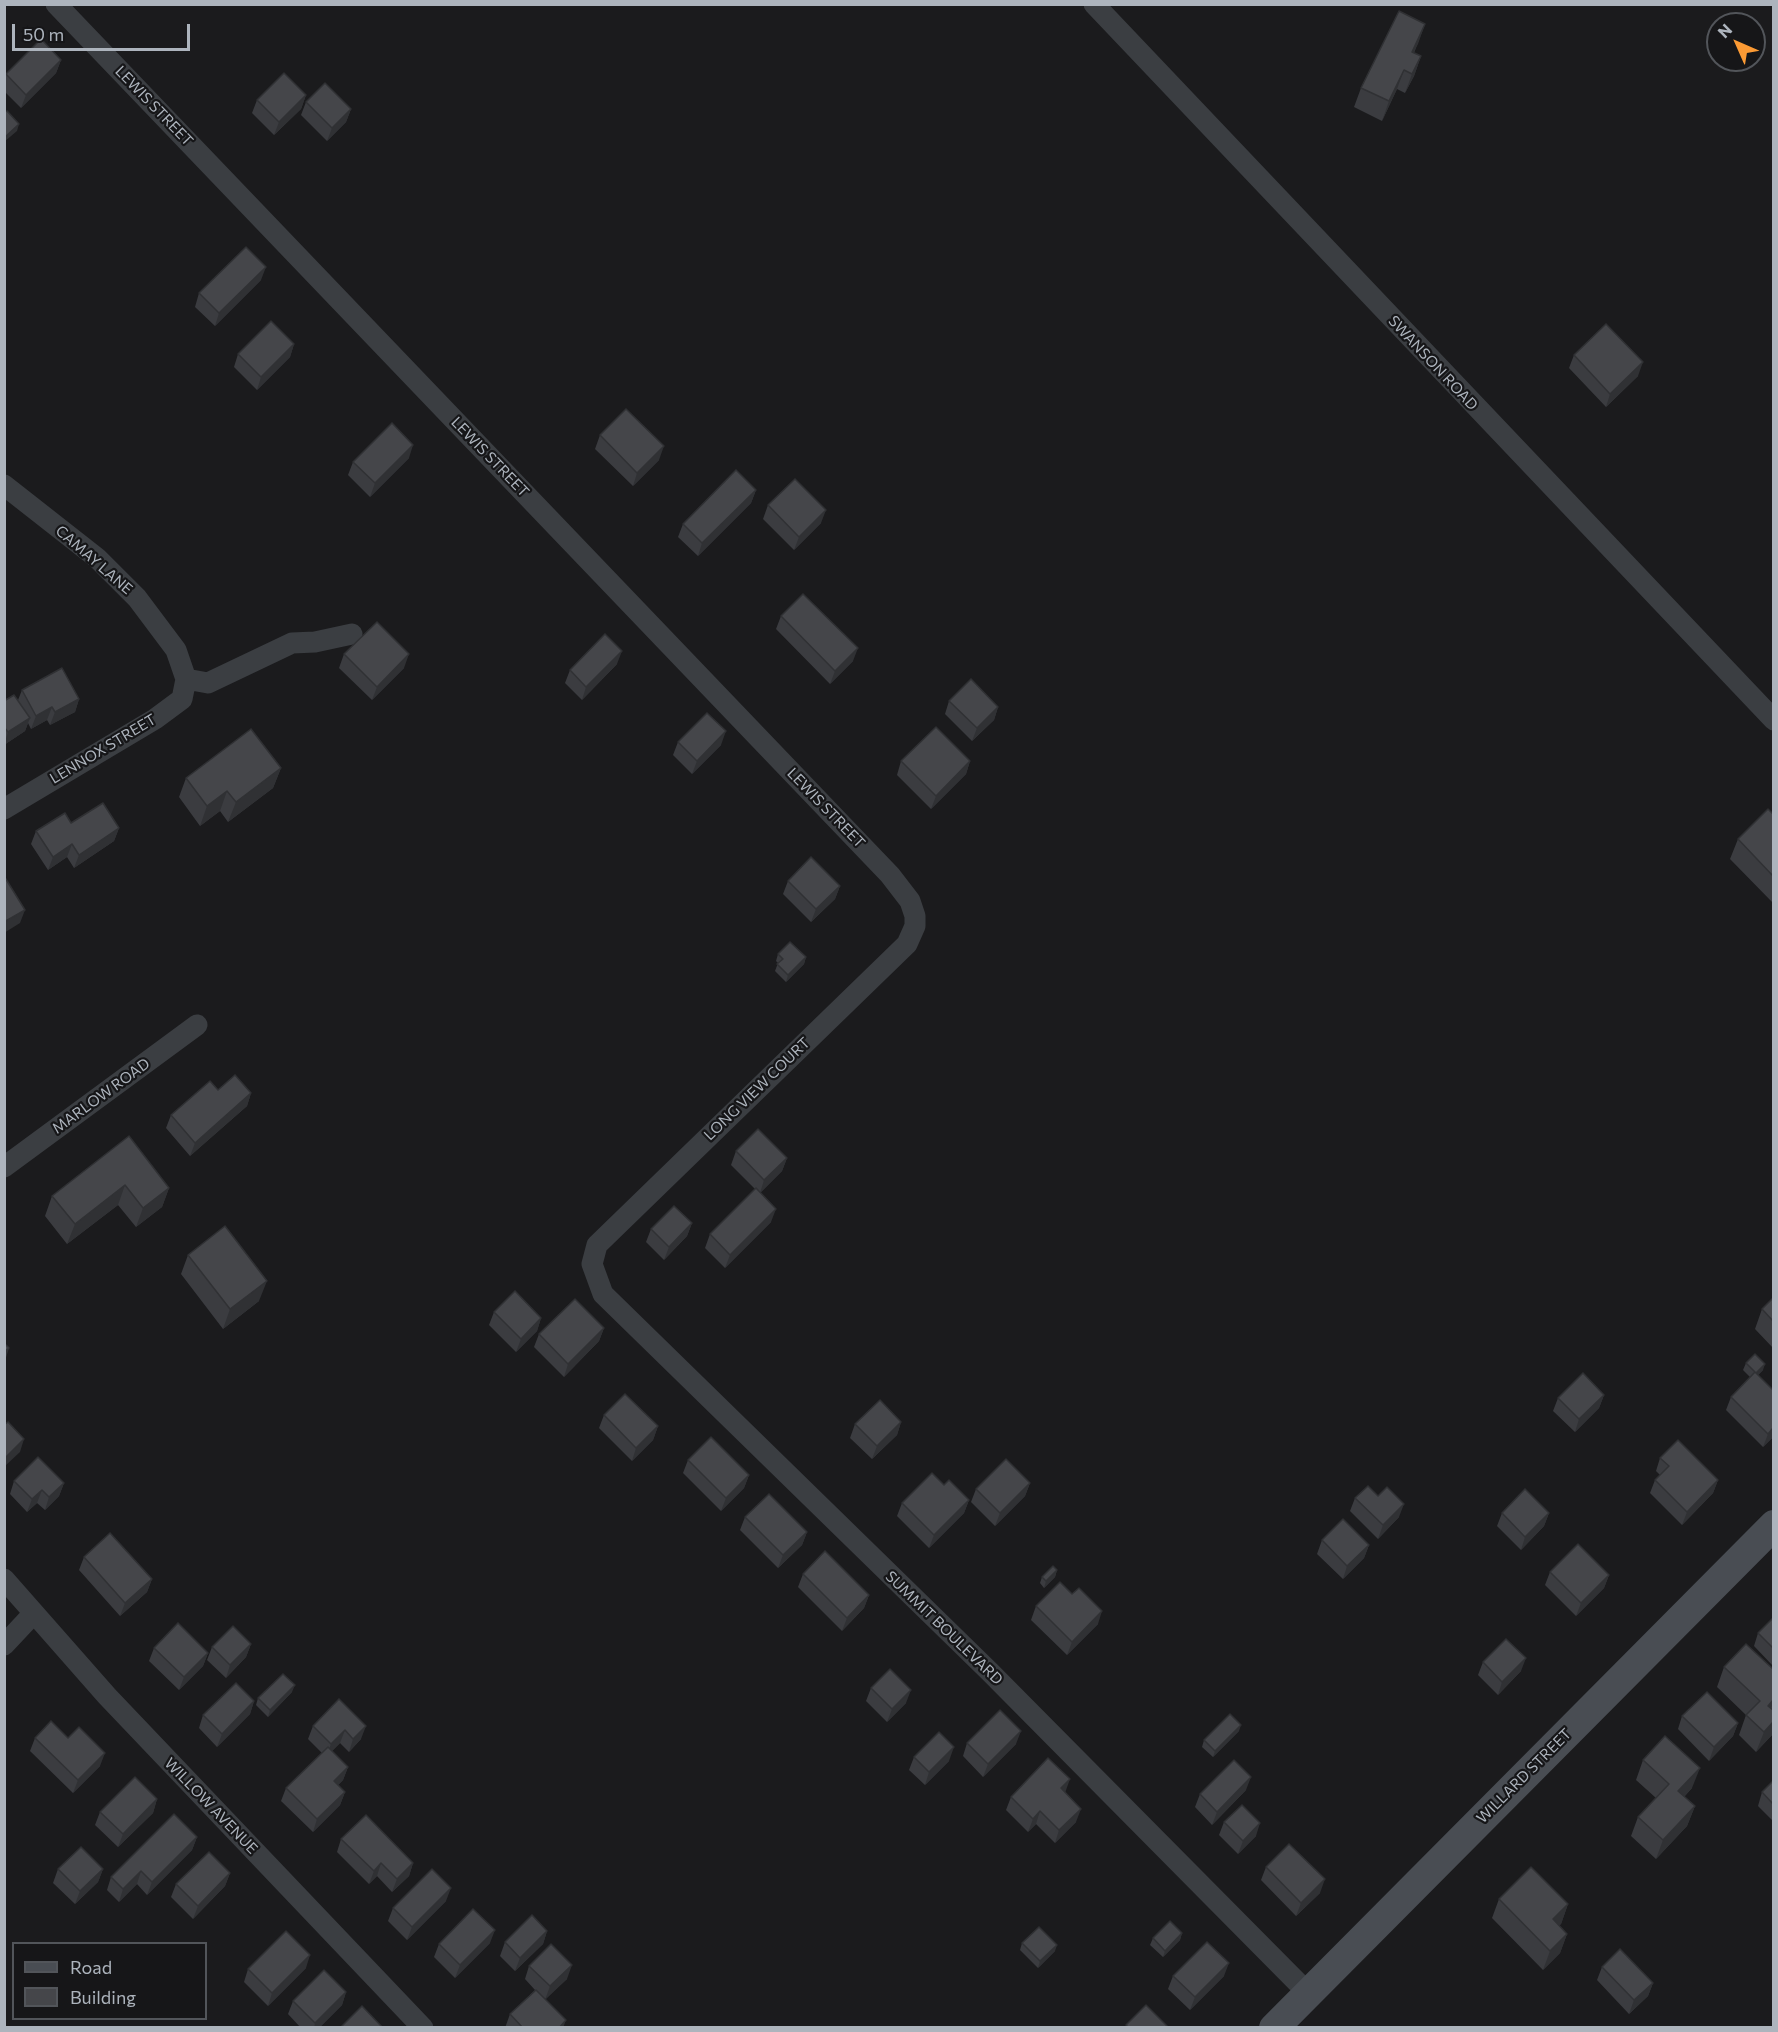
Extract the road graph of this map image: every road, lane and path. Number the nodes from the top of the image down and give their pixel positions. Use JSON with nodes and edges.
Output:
{"nodes":[{"id":1,"x":56,"y":4,"type":"edge"},
{"id":2,"x":1094,"y":4,"type":"edge"},
{"id":3,"x":4,"y":485,"type":"edge"},
{"id":4,"x":352,"y":634,"type":"dead end"},
{"id":5,"x":186,"y":679,"type":"junction"},
{"id":6,"x":1773,"y":720,"type":"edge"},
{"id":7,"x":4,"y":809,"type":"edge"},
{"id":8,"x":915,"y":916,"type":"joint"},
{"id":9,"x":197,"y":1025,"type":"dead end"},
{"id":10,"x":4,"y":1167,"type":"edge"},
{"id":11,"x":592,"y":1258,"type":"joint"},
{"id":12,"x":1773,"y":1525,"type":"edge"},
{"id":13,"x":4,"y":1579,"type":"edge"},
{"id":14,"x":34,"y":1613,"type":"junction"},
{"id":15,"x":4,"y":1645,"type":"edge"},
{"id":16,"x":1308,"y":1993,"type":"junction"},
{"id":17,"x":423,"y":2028,"type":"edge"},
{"id":18,"x":1274,"y":2028,"type":"edge"}],
"edges":[{"from":1,"to":8,"type":"street","name":"LEWIS STREET"},
{"from":2,"to":6,"type":"street","name":"SWANSON ROAD"},
{"from":3,"to":5,"type":"street","name":"CAMAY LANE"},
{"from":4,"to":5,"type":"street"},
{"from":5,"to":7,"type":"street","name":"LENNOX STREET"},
{"from":8,"to":11,"type":"street","name":"LONG VIEW COURT"},
{"from":9,"to":10,"type":"street","name":"MARLOW ROAD"},
{"from":11,"to":16,"type":"street","name":"SUMMIT BOULEVARD"},
{"from":12,"to":16,"type":"street","name":"WILLARD STREET"},
{"from":13,"to":14,"type":"street","name":"WILLOW AVENUE"},
{"from":14,"to":15,"type":"street"},
{"from":14,"to":17,"type":"street","name":"WILLOW AVENUE"},
{"from":16,"to":18,"type":"street","name":"WILLARD STREET"}]}
